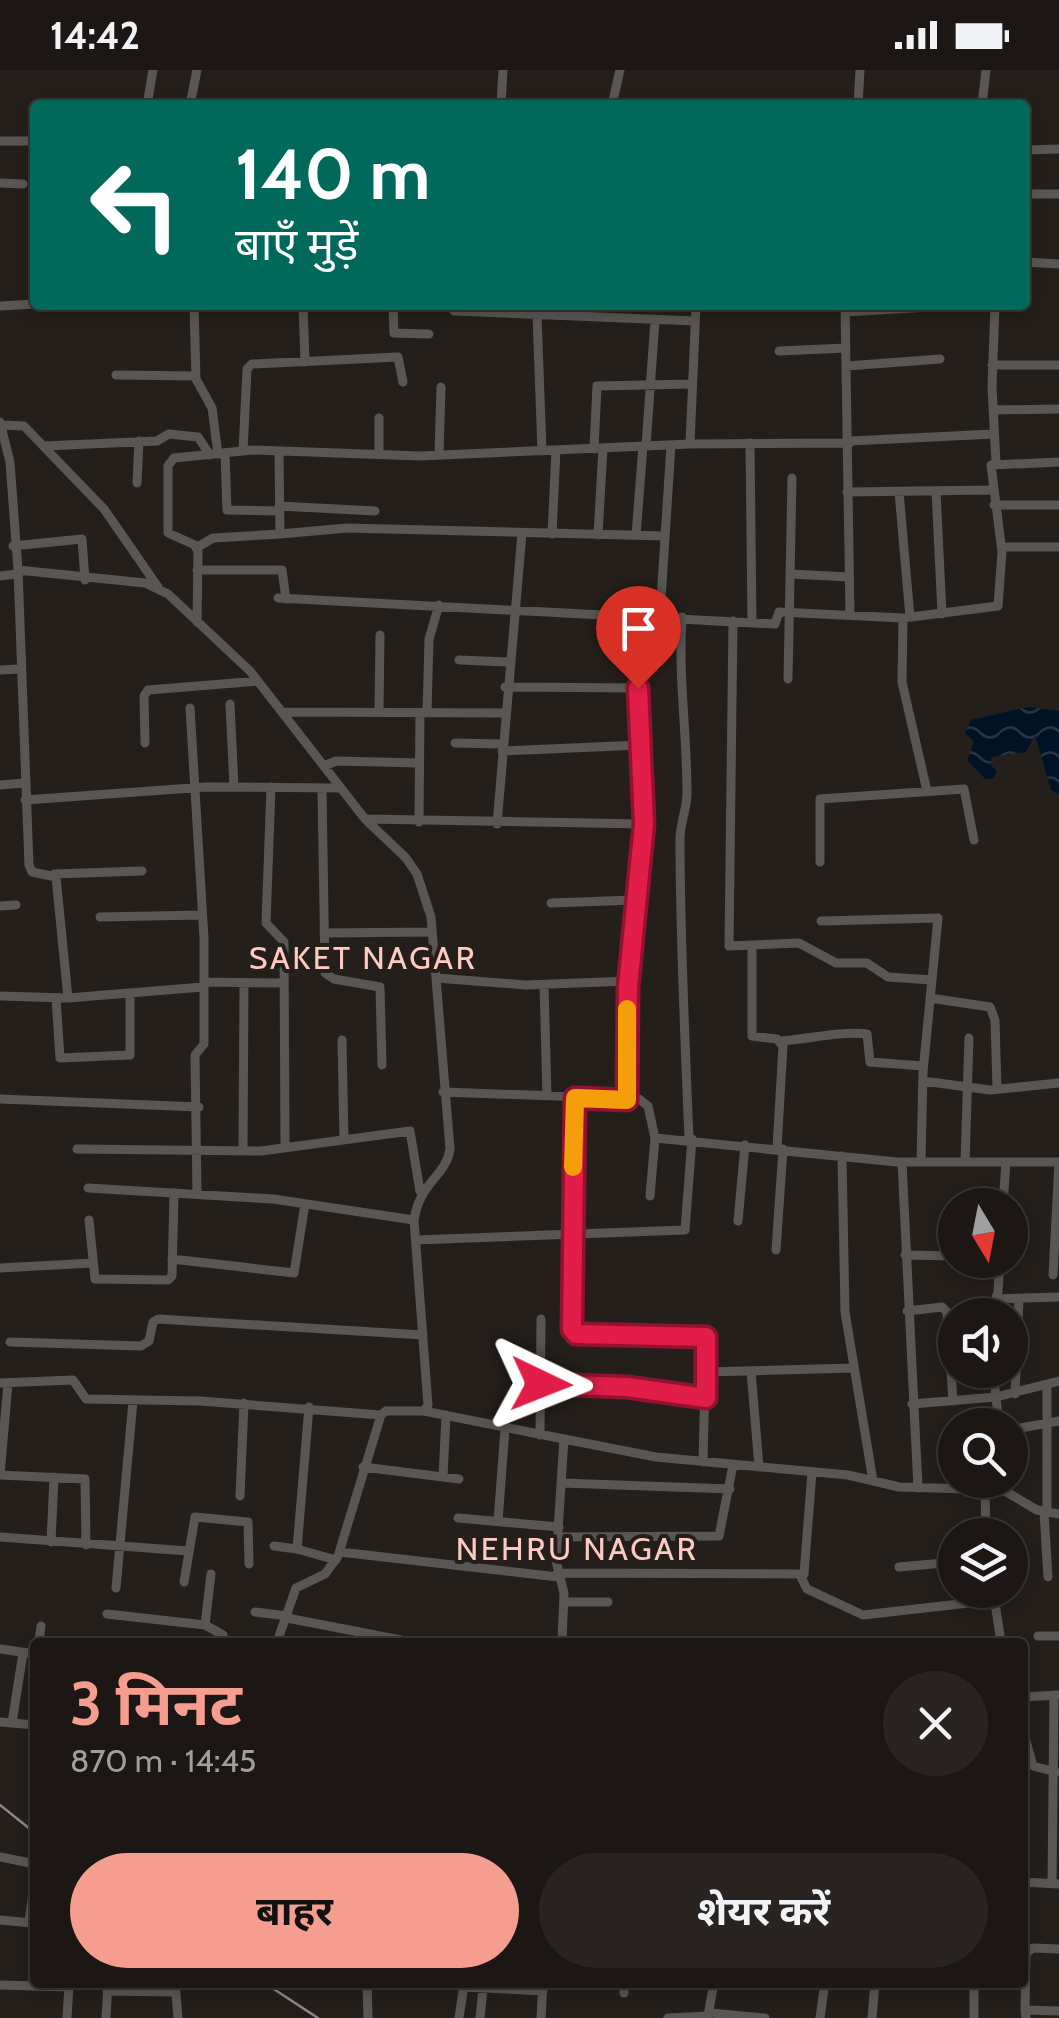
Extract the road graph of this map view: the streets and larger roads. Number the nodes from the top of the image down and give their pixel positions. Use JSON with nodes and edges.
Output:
{"nodes":[{"id":1,"x":153,"y":70,"type":"edge"},
{"id":2,"x":197,"y":70,"type":"edge"},
{"id":3,"x":503,"y":70,"type":"edge"},
{"id":4,"x":620,"y":70,"type":"edge"},
{"id":5,"x":860,"y":70,"type":"edge"},
{"id":6,"x":986,"y":70,"type":"edge"},
{"id":7,"x":148,"y":100,"type":"edge"},
{"id":8,"x":191,"y":100,"type":"edge"},
{"id":9,"x":501,"y":100,"type":"edge"},
{"id":10,"x":616,"y":100,"type":"edge"},
{"id":11,"x":858,"y":100,"type":"edge"},
{"id":12,"x":983,"y":100,"type":"edge"},
{"id":13,"x":0,"y":141,"type":"edge"},
{"id":14,"x":30,"y":141,"type":"edge"},
{"id":15,"x":1059,"y":148,"type":"edge"},
{"id":16,"x":1030,"y":150,"type":"edge"},
{"id":17,"x":0,"y":183,"type":"edge"},
{"id":18,"x":22,"y":184,"type":"dead end"},
{"id":19,"x":1030,"y":194,"type":"edge"},
{"id":20,"x":1059,"y":194,"type":"edge"},
{"id":21,"x":1030,"y":262,"type":"edge"},
{"id":22,"x":1059,"y":264,"type":"edge"},
{"id":23,"x":30,"y":304,"type":"edge"},
{"id":24,"x":0,"y":306,"type":"edge"},
{"id":25,"x":194,"y":310,"type":"edge"},
{"id":26,"x":304,"y":310,"type":"edge"},
{"id":27,"x":392,"y":310,"type":"edge"},
{"id":28,"x":475,"y":310,"type":"edge"},
{"id":29,"x":502,"y":310,"type":"edge"},
{"id":30,"x":696,"y":310,"type":"edge"},
{"id":31,"x":845,"y":310,"type":"edge"},
{"id":32,"x":995,"y":310,"type":"edge"},
{"id":33,"x":454,"y":311,"type":"dead end"},
{"id":34,"x":537,"y":316,"type":"junction"},
{"id":35,"x":655,"y":320,"type":"junction"},
{"id":36,"x":695,"y":321,"type":"junction"},
{"id":37,"x":429,"y":334,"type":"dead end"},
{"id":38,"x":846,"y":348,"type":"junction"},
{"id":39,"x":779,"y":351,"type":"dead end"},
{"id":40,"x":940,"y":360,"type":"dead end"},
{"id":41,"x":304,"y":362,"type":"junction"},
{"id":42,"x":992,"y":365,"type":"junction"},
{"id":43,"x":1059,"y":365,"type":"edge"},
{"id":44,"x":847,"y":366,"type":"junction"},
{"id":45,"x":116,"y":374,"type":"dead end"},
{"id":46,"x":196,"y":376,"type":"junction"},
{"id":47,"x":403,"y":382,"type":"dead end"},
{"id":48,"x":650,"y":384,"type":"junction"},
{"id":49,"x":691,"y":384,"type":"junction"},
{"id":50,"x":441,"y":387,"type":"dead end"},
{"id":51,"x":993,"y":410,"type":"junction"},
{"id":52,"x":1059,"y":410,"type":"edge"},
{"id":53,"x":379,"y":418,"type":"dead end"},
{"id":54,"x":1,"y":423,"type":"edge"},
{"id":55,"x":994,"y":434,"type":"junction"},
{"id":56,"x":139,"y":441,"type":"junction"},
{"id":57,"x":850,"y":442,"type":"junction"},
{"id":58,"x":690,"y":444,"type":"junction"},
{"id":59,"x":750,"y":444,"type":"junction"},
{"id":60,"x":671,"y":445,"type":"junction"},
{"id":61,"x":44,"y":446,"type":"junction"},
{"id":62,"x":644,"y":446,"type":"junction"},
{"id":63,"x":599,"y":448,"type":"junction"},
{"id":64,"x":279,"y":450,"type":"junction"},
{"id":65,"x":556,"y":450,"type":"junction"},
{"id":66,"x":243,"y":451,"type":"junction"},
{"id":67,"x":542,"y":451,"type":"junction"},
{"id":68,"x":217,"y":454,"type":"junction"},
{"id":69,"x":379,"y":454,"type":"junction"},
{"id":70,"x":438,"y":455,"type":"junction"},
{"id":71,"x":5,"y":462,"type":"edge"},
{"id":72,"x":1059,"y":462,"type":"edge"},
{"id":73,"x":996,"y":463,"type":"junction"},
{"id":74,"x":792,"y":478,"type":"dead end"},
{"id":75,"x":138,"y":483,"type":"dead end"},
{"id":76,"x":992,"y":490,"type":"junction"},
{"id":77,"x":936,"y":491,"type":"junction"},
{"id":78,"x":847,"y":492,"type":"junction"},
{"id":79,"x":899,"y":492,"type":"junction"},
{"id":80,"x":994,"y":505,"type":"junction"},
{"id":81,"x":1059,"y":505,"type":"edge"},
{"id":82,"x":279,"y":508,"type":"junction"},
{"id":83,"x":375,"y":511,"type":"dead end"},
{"id":84,"x":522,"y":533,"type":"junction"},
{"id":85,"x":280,"y":534,"type":"junction"},
{"id":86,"x":552,"y":534,"type":"junction"},
{"id":87,"x":598,"y":534,"type":"junction"},
{"id":88,"x":636,"y":535,"type":"junction"},
{"id":89,"x":665,"y":536,"type":"junction"},
{"id":90,"x":13,"y":546,"type":"junction"},
{"id":91,"x":1001,"y":547,"type":"junction"},
{"id":92,"x":1059,"y":547,"type":"edge"},
{"id":93,"x":196,"y":548,"type":"junction"},
{"id":94,"x":197,"y":570,"type":"junction"},
{"id":95,"x":17,"y":572,"type":"junction"},
{"id":96,"x":790,"y":574,"type":"junction"},
{"id":97,"x":0,"y":576,"type":"edge"},
{"id":98,"x":849,"y":576,"type":"junction"},
{"id":99,"x":85,"y":580,"type":"junction"},
{"id":100,"x":158,"y":587,"type":"junction"},
{"id":101,"x":439,"y":606,"type":"junction"},
{"id":102,"x":514,"y":609,"type":"junction"},
{"id":103,"x":789,"y":612,"type":"junction"},
{"id":104,"x":850,"y":614,"type":"junction"},
{"id":105,"x":942,"y":614,"type":"junction"},
{"id":106,"x":660,"y":615,"type":"junction"},
{"id":107,"x":682,"y":617,"type":"junction"},
{"id":108,"x":907,"y":618,"type":"junction"},
{"id":109,"x":732,"y":621,"type":"junction"},
{"id":110,"x":752,"y":622,"type":"junction"},
{"id":111,"x":197,"y":623,"type":"junction"},
{"id":112,"x":380,"y":635,"type":"dead end"},
{"id":113,"x":458,"y":660,"type":"dead end"},
{"id":114,"x":508,"y":662,"type":"junction"},
{"id":115,"x":19,"y":668,"type":"junction"},
{"id":116,"x":0,"y":670,"type":"edge"},
{"id":117,"x":788,"y":679,"type":"dead end"},
{"id":118,"x":258,"y":681,"type":"junction"},
{"id":119,"x":506,"y":687,"type":"junction"},
{"id":120,"x":230,"y":704,"type":"dead end"},
{"id":121,"x":190,"y":708,"type":"dead end"},
{"id":122,"x":282,"y":712,"type":"junction"},
{"id":123,"x":380,"y":712,"type":"junction"},
{"id":124,"x":424,"y":713,"type":"junction"},
{"id":125,"x":504,"y":713,"type":"junction"},
{"id":126,"x":145,"y":743,"type":"dead end"},
{"id":127,"x":455,"y":744,"type":"dead end"},
{"id":128,"x":640,"y":745,"type":"junction"},
{"id":129,"x":502,"y":748,"type":"junction"},
{"id":130,"x":419,"y":763,"type":"junction"},
{"id":131,"x":324,"y":766,"type":"junction"},
{"id":132,"x":24,"y":783,"type":"junction"},
{"id":133,"x":0,"y":784,"type":"edge"},
{"id":134,"x":234,"y":787,"type":"junction"},
{"id":135,"x":271,"y":787,"type":"junction"},
{"id":136,"x":192,"y":788,"type":"junction"},
{"id":137,"x":322,"y":788,"type":"junction"},
{"id":138,"x":340,"y":788,"type":"junction"},
{"id":139,"x":927,"y":792,"type":"junction"},
{"id":140,"x":26,"y":800,"type":"junction"},
{"id":141,"x":365,"y":820,"type":"junction"},
{"id":142,"x":419,"y":822,"type":"junction"},
{"id":143,"x":497,"y":824,"type":"junction"},
{"id":144,"x":644,"y":824,"type":"junction"},
{"id":145,"x":974,"y":840,"type":"dead end"},
{"id":146,"x":820,"y":862,"type":"dead end"},
{"id":147,"x":142,"y":871,"type":"dead end"},
{"id":148,"x":54,"y":874,"type":"junction"},
{"id":149,"x":634,"y":900,"type":"junction"},
{"id":150,"x":551,"y":903,"type":"dead end"},
{"id":151,"x":16,"y":905,"type":"dead end"},
{"id":152,"x":0,"y":906,"type":"edge"},
{"id":153,"x":201,"y":916,"type":"junction"},
{"id":154,"x":100,"y":917,"type":"dead end"},
{"id":155,"x":822,"y":922,"type":"dead end"},
{"id":156,"x":324,"y":932,"type":"junction"},
{"id":157,"x":432,"y":932,"type":"junction"},
{"id":158,"x":752,"y":947,"type":"junction"},
{"id":159,"x":436,"y":978,"type":"junction"},
{"id":160,"x":932,"y":980,"type":"junction"},
{"id":161,"x":629,"y":981,"type":"junction"},
{"id":162,"x":244,"y":982,"type":"junction"},
{"id":163,"x":283,"y":983,"type":"junction"},
{"id":164,"x":204,"y":984,"type":"junction"},
{"id":165,"x":544,"y":985,"type":"junction"},
{"id":166,"x":130,"y":993,"type":"junction"},
{"id":167,"x":0,"y":996,"type":"edge"},
{"id":168,"x":56,"y":998,"type":"junction"},
{"id":169,"x":68,"y":998,"type":"junction"},
{"id":170,"x":930,"y":998,"type":"junction"},
{"id":171,"x":970,"y":1038,"type":"dead end"},
{"id":172,"x":342,"y":1040,"type":"dead end"},
{"id":173,"x":780,"y":1041,"type":"junction"},
{"id":174,"x":382,"y":1065,"type":"dead end"},
{"id":175,"x":924,"y":1066,"type":"junction"},
{"id":176,"x":922,"y":1081,"type":"junction"},
{"id":177,"x":1059,"y":1083,"type":"edge"},
{"id":178,"x":968,"y":1088,"type":"junction"},
{"id":179,"x":997,"y":1089,"type":"junction"},
{"id":180,"x":443,"y":1092,"type":"junction"},
{"id":181,"x":547,"y":1096,"type":"junction"},
{"id":182,"x":575,"y":1098,"type":"junction"},
{"id":183,"x":0,"y":1100,"type":"edge"},
{"id":184,"x":627,"y":1100,"type":"junction"},
{"id":185,"x":199,"y":1107,"type":"junction"},
{"id":186,"x":655,"y":1138,"type":"junction"},
{"id":187,"x":344,"y":1140,"type":"junction"},
{"id":188,"x":691,"y":1140,"type":"junction"},
{"id":189,"x":745,"y":1144,"type":"junction"},
{"id":190,"x":285,"y":1148,"type":"junction"},
{"id":191,"x":77,"y":1149,"type":"dead end"},
{"id":192,"x":780,"y":1149,"type":"junction"},
{"id":193,"x":198,"y":1151,"type":"junction"},
{"id":194,"x":243,"y":1151,"type":"junction"},
{"id":195,"x":842,"y":1156,"type":"junction"},
{"id":196,"x":902,"y":1162,"type":"junction"},
{"id":197,"x":920,"y":1162,"type":"junction"},
{"id":198,"x":965,"y":1162,"type":"junction"},
{"id":199,"x":1006,"y":1162,"type":"junction"},
{"id":200,"x":1059,"y":1162,"type":"edge"},
{"id":201,"x":88,"y":1188,"type":"dead end"},
{"id":202,"x":1005,"y":1188,"type":"edge"},
{"id":203,"x":420,"y":1191,"type":"junction"},
{"id":204,"x":174,"y":1193,"type":"junction"},
{"id":205,"x":197,"y":1194,"type":"junction"},
{"id":206,"x":650,"y":1196,"type":"dead end"},
{"id":207,"x":305,"y":1204,"type":"junction"},
{"id":208,"x":89,"y":1220,"type":"dead end"},
{"id":209,"x":414,"y":1220,"type":"junction"},
{"id":210,"x":738,"y":1221,"type":"dead end"},
{"id":211,"x":572,"y":1232,"type":"junction"},
{"id":212,"x":416,"y":1240,"type":"junction"},
{"id":213,"x":776,"y":1250,"type":"dead end"},
{"id":214,"x":905,"y":1255,"type":"junction"},
{"id":215,"x":938,"y":1256,"type":"edge"},
{"id":216,"x":172,"y":1259,"type":"junction"},
{"id":217,"x":93,"y":1263,"type":"junction"},
{"id":218,"x":0,"y":1268,"type":"edge"},
{"id":219,"x":1053,"y":1275,"type":"dead end"},
{"id":220,"x":1059,"y":1297,"type":"edge"},
{"id":221,"x":1018,"y":1298,"type":"edge"},
{"id":222,"x":907,"y":1311,"type":"junction"},
{"id":223,"x":541,"y":1319,"type":"dead end"},
{"id":224,"x":424,"y":1335,"type":"junction"},
{"id":225,"x":10,"y":1342,"type":"dead end"},
{"id":226,"x":853,"y":1368,"type":"junction"},
{"id":227,"x":751,"y":1371,"type":"junction"},
{"id":228,"x":707,"y":1372,"type":"junction"},
{"id":229,"x":1059,"y":1381,"type":"edge"},
{"id":230,"x":4,"y":1383,"type":"edge"},
{"id":231,"x":541,"y":1384,"type":"junction"},
{"id":232,"x":1046,"y":1384,"type":"junction"},
{"id":233,"x":995,"y":1388,"type":"edge"},
{"id":234,"x":1015,"y":1388,"type":"edge"},
{"id":235,"x":1015,"y":1394,"type":"junction"},
{"id":236,"x":706,"y":1398,"type":"junction"},
{"id":237,"x":996,"y":1398,"type":"junction"},
{"id":238,"x":133,"y":1400,"type":"junction"},
{"id":239,"x":953,"y":1401,"type":"junction"},
{"id":240,"x":244,"y":1403,"type":"junction"},
{"id":241,"x":912,"y":1404,"type":"junction"},
{"id":242,"x":309,"y":1407,"type":"junction"},
{"id":243,"x":997,"y":1408,"type":"edge"},
{"id":244,"x":424,"y":1411,"type":"junction"},
{"id":245,"x":446,"y":1415,"type":"junction"},
{"id":246,"x":381,"y":1416,"type":"junction"},
{"id":247,"x":1054,"y":1422,"type":"edge"},
{"id":248,"x":1028,"y":1427,"type":"edge"},
{"id":249,"x":505,"y":1429,"type":"junction"},
{"id":250,"x":540,"y":1435,"type":"junction"},
{"id":251,"x":564,"y":1439,"type":"junction"},
{"id":252,"x":703,"y":1462,"type":"junction"},
{"id":253,"x":733,"y":1465,"type":"junction"},
{"id":254,"x":363,"y":1467,"type":"junction"},
{"id":255,"x":759,"y":1467,"type":"junction"},
{"id":256,"x":812,"y":1472,"type":"junction"},
{"id":257,"x":54,"y":1477,"type":"junction"},
{"id":258,"x":443,"y":1477,"type":"junction"},
{"id":259,"x":459,"y":1480,"type":"dead end"},
{"id":260,"x":872,"y":1481,"type":"junction"},
{"id":261,"x":562,"y":1483,"type":"junction"},
{"id":262,"x":918,"y":1488,"type":"junction"},
{"id":263,"x":938,"y":1488,"type":"edge"},
{"id":264,"x":730,"y":1489,"type":"junction"},
{"id":265,"x":240,"y":1496,"type":"dead end"},
{"id":266,"x":1019,"y":1498,"type":"edge"},
{"id":267,"x":1046,"y":1512,"type":"junction"},
{"id":268,"x":1059,"y":1514,"type":"edge"},
{"id":269,"x":458,"y":1518,"type":"dead end"},
{"id":270,"x":498,"y":1522,"type":"junction"},
{"id":271,"x":558,"y":1532,"type":"junction"},
{"id":272,"x":0,"y":1537,"type":"edge"},
{"id":273,"x":51,"y":1542,"type":"junction"},
{"id":274,"x":86,"y":1545,"type":"junction"},
{"id":275,"x":274,"y":1546,"type":"dead end"},
{"id":276,"x":122,"y":1548,"type":"junction"},
{"id":277,"x":298,"y":1548,"type":"junction"},
{"id":278,"x":188,"y":1550,"type":"junction"},
{"id":279,"x":338,"y":1556,"type":"junction"},
{"id":280,"x":249,"y":1564,"type":"dead end"},
{"id":281,"x":938,"y":1564,"type":"edge"},
{"id":282,"x":899,"y":1567,"type":"dead end"},
{"id":283,"x":211,"y":1574,"type":"dead end"},
{"id":284,"x":558,"y":1575,"type":"junction"},
{"id":285,"x":800,"y":1575,"type":"junction"},
{"id":286,"x":1048,"y":1577,"type":"dead end"},
{"id":287,"x":184,"y":1582,"type":"dead end"},
{"id":288,"x":116,"y":1588,"type":"dead end"},
{"id":289,"x":564,"y":1602,"type":"junction"},
{"id":290,"x":608,"y":1602,"type":"dead end"},
{"id":291,"x":938,"y":1604,"type":"edge"},
{"id":292,"x":996,"y":1608,"type":"edge"},
{"id":293,"x":255,"y":1612,"type":"dead end"},
{"id":294,"x":107,"y":1614,"type":"dead end"},
{"id":295,"x":287,"y":1617,"type":"junction"},
{"id":296,"x":205,"y":1625,"type":"junction"},
{"id":297,"x":41,"y":1626,"type":"dead end"},
{"id":298,"x":1038,"y":1636,"type":"dead end"},
{"id":299,"x":1059,"y":1636,"type":"edge"},
{"id":300,"x":40,"y":1638,"type":"edge"},
{"id":301,"x":223,"y":1638,"type":"edge"},
{"id":302,"x":279,"y":1638,"type":"edge"},
{"id":303,"x":392,"y":1638,"type":"edge"},
{"id":304,"x":562,"y":1638,"type":"edge"},
{"id":305,"x":999,"y":1638,"type":"edge"},
{"id":306,"x":0,"y":1649,"type":"edge"},
{"id":307,"x":23,"y":1654,"type":"junction"},
{"id":308,"x":30,"y":1654,"type":"edge"},
{"id":309,"x":1057,"y":1695,"type":"edge"},
{"id":310,"x":1028,"y":1696,"type":"edge"},
{"id":311,"x":0,"y":1722,"type":"edge"},
{"id":312,"x":12,"y":1723,"type":"junction"},
{"id":313,"x":30,"y":1725,"type":"edge"},
{"id":314,"x":1028,"y":1748,"type":"edge"},
{"id":315,"x":1056,"y":1772,"type":"edge"},
{"id":316,"x":0,"y":1857,"type":"edge"},
{"id":317,"x":30,"y":1863,"type":"edge"},
{"id":318,"x":1028,"y":1882,"type":"edge"},
{"id":319,"x":1056,"y":1884,"type":"edge"},
{"id":320,"x":0,"y":1920,"type":"edge"},
{"id":321,"x":30,"y":1923,"type":"edge"},
{"id":322,"x":1059,"y":1949,"type":"edge"},
{"id":323,"x":1028,"y":1952,"type":"edge"},
{"id":324,"x":0,"y":1985,"type":"edge"},
{"id":325,"x":30,"y":1985,"type":"edge"},
{"id":326,"x":69,"y":1988,"type":"edge"},
{"id":327,"x":108,"y":1988,"type":"edge"},
{"id":328,"x":176,"y":1988,"type":"edge"},
{"id":329,"x":367,"y":1988,"type":"edge"},
{"id":330,"x":463,"y":1988,"type":"edge"},
{"id":331,"x":484,"y":1988,"type":"edge"},
{"id":332,"x":543,"y":1988,"type":"edge"},
{"id":333,"x":713,"y":1988,"type":"edge"},
{"id":334,"x":824,"y":1988,"type":"edge"},
{"id":335,"x":874,"y":1988,"type":"edge"},
{"id":336,"x":974,"y":1988,"type":"edge"},
{"id":337,"x":1025,"y":1988,"type":"edge"},
{"id":338,"x":1059,"y":2011,"type":"edge"},
{"id":339,"x":710,"y":2013,"type":"junction"},
{"id":340,"x":1026,"y":2014,"type":"edge"},
{"id":341,"x":752,"y":2017,"type":"edge"},
{"id":342,"x":67,"y":2018,"type":"edge"},
{"id":343,"x":106,"y":2018,"type":"edge"},
{"id":344,"x":178,"y":2018,"type":"edge"},
{"id":345,"x":368,"y":2018,"type":"edge"},
{"id":346,"x":458,"y":2018,"type":"edge"},
{"id":347,"x":480,"y":2018,"type":"edge"},
{"id":348,"x":542,"y":2018,"type":"edge"},
{"id":349,"x":668,"y":2018,"type":"edge"},
{"id":350,"x":765,"y":2018,"type":"edge"},
{"id":351,"x":820,"y":2018,"type":"edge"},
{"id":352,"x":872,"y":2018,"type":"edge"},
{"id":353,"x":974,"y":2018,"type":"edge"}],
"edges":[{"from":1,"to":7,"type":"street"},
{"from":2,"to":8,"type":"street"},
{"from":3,"to":9,"type":"street"},
{"from":4,"to":10,"type":"street"},
{"from":5,"to":11,"type":"street"},
{"from":6,"to":12,"type":"street"},
{"from":13,"to":14,"type":"street"},
{"from":15,"to":16,"type":"street"},
{"from":17,"to":18,"type":"street"},
{"from":19,"to":20,"type":"street"},
{"from":21,"to":22,"type":"street"},
{"from":23,"to":24,"type":"street"},
{"from":25,"to":46,"type":"street"},
{"from":26,"to":41,"type":"street"},
{"from":27,"to":37,"type":"street"},
{"from":28,"to":33,"type":"street"},
{"from":29,"to":34,"type":"street"},
{"from":30,"to":36,"type":"street"},
{"from":31,"to":38,"type":"street"},
{"from":32,"to":42,"type":"street"},
{"from":34,"to":35,"type":"street"},
{"from":34,"to":67,"type":"street"},
{"from":35,"to":36,"type":"street"},
{"from":35,"to":48,"type":"street"},
{"from":36,"to":49,"type":"street"},
{"from":38,"to":39,"type":"street"},
{"from":38,"to":44,"type":"street"},
{"from":40,"to":44,"type":"street"},
{"from":41,"to":47,"type":"street"},
{"from":41,"to":66,"type":"street"},
{"from":42,"to":43,"type":"street"},
{"from":42,"to":51,"type":"street"},
{"from":44,"to":57,"type":"street"},
{"from":45,"to":46,"type":"street"},
{"from":46,"to":68,"type":"street"},
{"from":48,"to":49,"type":"street"},
{"from":48,"to":62,"type":"street"},
{"from":48,"to":63,"type":"street"},
{"from":49,"to":58,"type":"street"},
{"from":50,"to":70,"type":"street"},
{"from":51,"to":52,"type":"street"},
{"from":51,"to":55,"type":"street"},
{"from":53,"to":69,"type":"street"},
{"from":54,"to":61,"type":"street"},
{"from":54,"to":71,"type":"street"},
{"from":55,"to":57,"type":"street"},
{"from":55,"to":73,"type":"street"},
{"from":56,"to":61,"type":"street"},
{"from":56,"to":68,"type":"street"},
{"from":56,"to":75,"type":"street"},
{"from":57,"to":59,"type":"street"},
{"from":57,"to":78,"type":"street"},
{"from":58,"to":59,"type":"street"},
{"from":58,"to":60,"type":"street"},
{"from":59,"to":110,"type":"street"},
{"from":60,"to":62,"type":"street"},
{"from":60,"to":89,"type":"street"},
{"from":61,"to":100,"type":"street"},
{"from":62,"to":63,"type":"street"},
{"from":62,"to":88,"type":"street"},
{"from":63,"to":65,"type":"street"},
{"from":63,"to":87,"type":"street"},
{"from":64,"to":66,"type":"street"},
{"from":64,"to":69,"type":"street"},
{"from":64,"to":82,"type":"street"},
{"from":65,"to":67,"type":"street"},
{"from":65,"to":86,"type":"street"},
{"from":66,"to":68,"type":"street"},
{"from":67,"to":70,"type":"street"},
{"from":68,"to":82,"type":"street"},
{"from":68,"to":93,"type":"street"},
{"from":69,"to":70,"type":"street"},
{"from":71,"to":90,"type":"street"},
{"from":72,"to":73,"type":"street"},
{"from":73,"to":76,"type":"street"},
{"from":74,"to":96,"type":"street"},
{"from":76,"to":77,"type":"street"},
{"from":76,"to":80,"type":"street"},
{"from":77,"to":79,"type":"street"},
{"from":77,"to":105,"type":"street"},
{"from":78,"to":79,"type":"street"},
{"from":78,"to":98,"type":"street"},
{"from":79,"to":108,"type":"street"},
{"from":80,"to":81,"type":"street"},
{"from":80,"to":91,"type":"street"},
{"from":82,"to":83,"type":"street"},
{"from":82,"to":85,"type":"street"},
{"from":84,"to":85,"type":"street"},
{"from":84,"to":86,"type":"street"},
{"from":84,"to":102,"type":"street"},
{"from":85,"to":93,"type":"street"},
{"from":86,"to":87,"type":"street"},
{"from":87,"to":88,"type":"street"},
{"from":88,"to":89,"type":"street"},
{"from":89,"to":106,"type":"street"},
{"from":90,"to":95,"type":"street"},
{"from":90,"to":99,"type":"street"},
{"from":91,"to":92,"type":"street"},
{"from":91,"to":105,"type":"street"},
{"from":93,"to":94,"type":"street"},
{"from":94,"to":101,"type":"street"},
{"from":94,"to":111,"type":"street"},
{"from":95,"to":97,"type":"street"},
{"from":95,"to":99,"type":"street"},
{"from":95,"to":115,"type":"street"},
{"from":96,"to":98,"type":"street"},
{"from":96,"to":103,"type":"street"},
{"from":98,"to":104,"type":"street"},
{"from":99,"to":100,"type":"street"},
{"from":100,"to":111,"type":"street"},
{"from":101,"to":102,"type":"street"},
{"from":101,"to":124,"type":"street"},
{"from":102,"to":106,"type":"street"},
{"from":102,"to":114,"type":"street"},
{"from":103,"to":104,"type":"street"},
{"from":103,"to":110,"type":"street"},
{"from":103,"to":117,"type":"street"},
{"from":104,"to":108,"type":"street"},
{"from":105,"to":108,"type":"street"},
{"from":106,"to":107,"type":"street"},
{"from":107,"to":109,"type":"street"},
{"from":107,"to":188,"type":"street"},
{"from":108,"to":139,"type":"street"},
{"from":109,"to":110,"type":"street"},
{"from":109,"to":158,"type":"street"},
{"from":111,"to":118,"type":"street"},
{"from":112,"to":123,"type":"street"},
{"from":113,"to":114,"type":"street"},
{"from":114,"to":119,"type":"street"},
{"from":115,"to":116,"type":"street"},
{"from":115,"to":132,"type":"street"},
{"from":118,"to":122,"type":"street"},
{"from":118,"to":126,"type":"street"},
{"from":119,"to":125,"type":"street"},
{"from":119,"to":128,"type":"street"},
{"from":120,"to":134,"type":"street"},
{"from":121,"to":136,"type":"street"},
{"from":122,"to":123,"type":"street"},
{"from":122,"to":131,"type":"street"},
{"from":123,"to":124,"type":"street"},
{"from":124,"to":125,"type":"street"},
{"from":124,"to":130,"type":"street"},
{"from":125,"to":129,"type":"street"},
{"from":127,"to":129,"type":"street"},
{"from":128,"to":129,"type":"street"},
{"from":128,"to":144,"type":"street"},
{"from":129,"to":143,"type":"street"},
{"from":130,"to":131,"type":"street"},
{"from":130,"to":142,"type":"street"},
{"from":131,"to":138,"type":"street"},
{"from":132,"to":133,"type":"street"},
{"from":132,"to":140,"type":"street"},
{"from":134,"to":135,"type":"street"},
{"from":134,"to":136,"type":"street"},
{"from":135,"to":137,"type":"street"},
{"from":135,"to":163,"type":"street"},
{"from":136,"to":140,"type":"street"},
{"from":136,"to":153,"type":"street"},
{"from":137,"to":138,"type":"street"},
{"from":137,"to":156,"type":"street"},
{"from":138,"to":141,"type":"street"},
{"from":139,"to":145,"type":"street"},
{"from":139,"to":146,"type":"street"},
{"from":140,"to":148,"type":"street"},
{"from":141,"to":142,"type":"street"},
{"from":141,"to":157,"type":"street"},
{"from":142,"to":143,"type":"street"},
{"from":143,"to":144,"type":"street"},
{"from":144,"to":149,"type":"street"},
{"from":147,"to":148,"type":"street"},
{"from":148,"to":169,"type":"street"},
{"from":149,"to":150,"type":"street"},
{"from":149,"to":161,"type":"street"},
{"from":151,"to":152,"type":"street"},
{"from":153,"to":154,"type":"street"},
{"from":153,"to":164,"type":"street"},
{"from":155,"to":160,"type":"street"},
{"from":156,"to":157,"type":"street"},
{"from":156,"to":174,"type":"street"},
{"from":157,"to":159,"type":"street"},
{"from":158,"to":160,"type":"street"},
{"from":158,"to":173,"type":"street"},
{"from":159,"to":165,"type":"street"},
{"from":159,"to":180,"type":"street"},
{"from":160,"to":170,"type":"street"},
{"from":161,"to":165,"type":"street"},
{"from":161,"to":184,"type":"street"},
{"from":162,"to":163,"type":"street"},
{"from":162,"to":164,"type":"street"},
{"from":162,"to":194,"type":"street"},
{"from":163,"to":190,"type":"street"},
{"from":164,"to":166,"type":"street"},
{"from":164,"to":185,"type":"street"},
{"from":165,"to":181,"type":"street"},
{"from":166,"to":168,"type":"street"},
{"from":166,"to":169,"type":"street"},
{"from":167,"to":168,"type":"street"},
{"from":168,"to":169,"type":"street"},
{"from":170,"to":175,"type":"street"},
{"from":170,"to":179,"type":"street"},
{"from":171,"to":178,"type":"street"},
{"from":172,"to":187,"type":"street"},
{"from":173,"to":175,"type":"street"},
{"from":173,"to":192,"type":"street"},
{"from":175,"to":176,"type":"street"},
{"from":176,"to":178,"type":"street"},
{"from":176,"to":197,"type":"street"},
{"from":177,"to":179,"type":"street"},
{"from":178,"to":179,"type":"street"},
{"from":178,"to":198,"type":"street"},
{"from":180,"to":181,"type":"street"},
{"from":180,"to":203,"type":"street"},
{"from":181,"to":182,"type":"street"},
{"from":182,"to":184,"type":"street"},
{"from":182,"to":211,"type":"street"},
{"from":183,"to":185,"type":"street"},
{"from":184,"to":186,"type":"street"},
{"from":185,"to":193,"type":"street"},
{"from":186,"to":188,"type":"street"},
{"from":186,"to":206,"type":"street"},
{"from":187,"to":190,"type":"street"},
{"from":187,"to":203,"type":"street"},
{"from":188,"to":189,"type":"street"},
{"from":188,"to":211,"type":"street"},
{"from":189,"to":192,"type":"street"},
{"from":189,"to":210,"type":"street"},
{"from":190,"to":194,"type":"street"},
{"from":191,"to":193,"type":"street"},
{"from":192,"to":195,"type":"street"},
{"from":192,"to":213,"type":"street"},
{"from":193,"to":194,"type":"street"},
{"from":193,"to":205,"type":"street"},
{"from":195,"to":196,"type":"street"},
{"from":195,"to":226,"type":"street"},
{"from":196,"to":197,"type":"street"},
{"from":196,"to":214,"type":"street"},
{"from":197,"to":198,"type":"street"},
{"from":198,"to":199,"type":"street"},
{"from":199,"to":200,"type":"street"},
{"from":199,"to":202,"type":"street"},
{"from":200,"to":219,"type":"street"},
{"from":201,"to":204,"type":"street"},
{"from":203,"to":209,"type":"street"},
{"from":204,"to":205,"type":"street"},
{"from":204,"to":216,"type":"street"},
{"from":205,"to":207,"type":"street"},
{"from":207,"to":209,"type":"street"},
{"from":207,"to":216,"type":"street"},
{"from":208,"to":217,"type":"street"},
{"from":209,"to":212,"type":"street"},
{"from":211,"to":212,"type":"street"},
{"from":211,"to":228,"type":"street"},
{"from":212,"to":224,"type":"street"},
{"from":214,"to":215,"type":"street"},
{"from":214,"to":222,"type":"street"},
{"from":216,"to":217,"type":"street"},
{"from":217,"to":218,"type":"street"},
{"from":220,"to":221,"type":"street"},
{"from":222,"to":239,"type":"street"},
{"from":222,"to":241,"type":"street"},
{"from":223,"to":231,"type":"street"},
{"from":224,"to":225,"type":"street"},
{"from":224,"to":244,"type":"street"},
{"from":226,"to":227,"type":"street"},
{"from":226,"to":260,"type":"street"},
{"from":227,"to":228,"type":"street"},
{"from":227,"to":255,"type":"street"},
{"from":228,"to":236,"type":"street"},
{"from":229,"to":232,"type":"street"},
{"from":230,"to":238,"type":"street"},
{"from":230,"to":257,"type":"street"},
{"from":231,"to":236,"type":"street"},
{"from":231,"to":250,"type":"street"},
{"from":232,"to":235,"type":"street"},
{"from":232,"to":247,"type":"street"},
{"from":233,"to":237,"type":"street"},
{"from":234,"to":235,"type":"street"},
{"from":235,"to":237,"type":"street"},
{"from":236,"to":252,"type":"street"},
{"from":237,"to":239,"type":"street"},
{"from":237,"to":243,"type":"street"},
{"from":238,"to":240,"type":"street"},
{"from":238,"to":276,"type":"street"},
{"from":239,"to":241,"type":"street"},
{"from":240,"to":242,"type":"street"},
{"from":240,"to":265,"type":"street"},
{"from":241,"to":262,"type":"street"},
{"from":242,"to":246,"type":"street"},
{"from":242,"to":277,"type":"street"},
{"from":244,"to":245,"type":"street"},
{"from":244,"to":246,"type":"street"},
{"from":245,"to":249,"type":"street"},
{"from":245,"to":258,"type":"street"},
{"from":246,"to":254,"type":"street"},
{"from":247,"to":248,"type":"street"},
{"from":247,"to":267,"type":"street"},
{"from":249,"to":250,"type":"street"},
{"from":249,"to":270,"type":"street"},
{"from":250,"to":251,"type":"street"},
{"from":251,"to":252,"type":"street"},
{"from":251,"to":261,"type":"street"},
{"from":252,"to":253,"type":"street"},
{"from":253,"to":255,"type":"street"},
{"from":253,"to":264,"type":"street"},
{"from":254,"to":258,"type":"street"},
{"from":254,"to":279,"type":"street"},
{"from":255,"to":256,"type":"street"},
{"from":256,"to":260,"type":"street"},
{"from":256,"to":285,"type":"street"},
{"from":257,"to":273,"type":"street"},
{"from":257,"to":274,"type":"street"},
{"from":258,"to":259,"type":"street"},
{"from":260,"to":262,"type":"street"},
{"from":261,"to":264,"type":"street"},
{"from":261,"to":271,"type":"street"},
{"from":262,"to":263,"type":"street"},
{"from":264,"to":271,"type":"street"},
{"from":266,"to":267,"type":"street"},
{"from":267,"to":268,"type":"street"},
{"from":267,"to":286,"type":"street"},
{"from":269,"to":270,"type":"street"},
{"from":270,"to":271,"type":"street"},
{"from":271,"to":284,"type":"street"},
{"from":272,"to":273,"type":"street"},
{"from":273,"to":274,"type":"street"},
{"from":274,"to":276,"type":"street"},
{"from":275,"to":277,"type":"street"},
{"from":276,"to":278,"type":"street"},
{"from":276,"to":288,"type":"street"},
{"from":277,"to":279,"type":"street"},
{"from":278,"to":280,"type":"street"},
{"from":278,"to":287,"type":"street"},
{"from":279,"to":284,"type":"street"},
{"from":279,"to":295,"type":"street"},
{"from":281,"to":282,"type":"street"},
{"from":283,"to":296,"type":"street"},
{"from":284,"to":285,"type":"street"},
{"from":284,"to":289,"type":"street"},
{"from":285,"to":291,"type":"street"},
{"from":289,"to":290,"type":"street"},
{"from":289,"to":304,"type":"street"},
{"from":292,"to":305,"type":"street"},
{"from":293,"to":295,"type":"street"},
{"from":294,"to":296,"type":"street"},
{"from":295,"to":302,"type":"street"},
{"from":295,"to":303,"type":"street"},
{"from":296,"to":301,"type":"street"},
{"from":297,"to":300,"type":"street"},
{"from":298,"to":299,"type":"street"},
{"from":306,"to":307,"type":"street"},
{"from":307,"to":308,"type":"street"},
{"from":307,"to":312,"type":"street"},
{"from":309,"to":310,"type":"street"},
{"from":309,"to":315,"type":"street"},
{"from":311,"to":312,"type":"street"},
{"from":312,"to":313,"type":"street"},
{"from":314,"to":315,"type":"street"},
{"from":315,"to":319,"type":"street"},
{"from":316,"to":317,"type":"street"},
{"from":318,"to":319,"type":"street"},
{"from":320,"to":321,"type":"street"},
{"from":322,"to":323,"type":"street"},
{"from":324,"to":325,"type":"street"},
{"from":326,"to":342,"type":"street"},
{"from":327,"to":343,"type":"street"},
{"from":328,"to":344,"type":"street"},
{"from":329,"to":345,"type":"street"},
{"from":330,"to":346,"type":"street"},
{"from":331,"to":347,"type":"street"},
{"from":332,"to":348,"type":"street"},
{"from":333,"to":339,"type":"street"},
{"from":334,"to":351,"type":"street"},
{"from":335,"to":352,"type":"street"},
{"from":336,"to":353,"type":"street"},
{"from":337,"to":340,"type":"street"},
{"from":338,"to":340,"type":"street"},
{"from":339,"to":341,"type":"street"},
{"from":339,"to":349,"type":"street"},
{"from":341,"to":350,"type":"street"}]}
